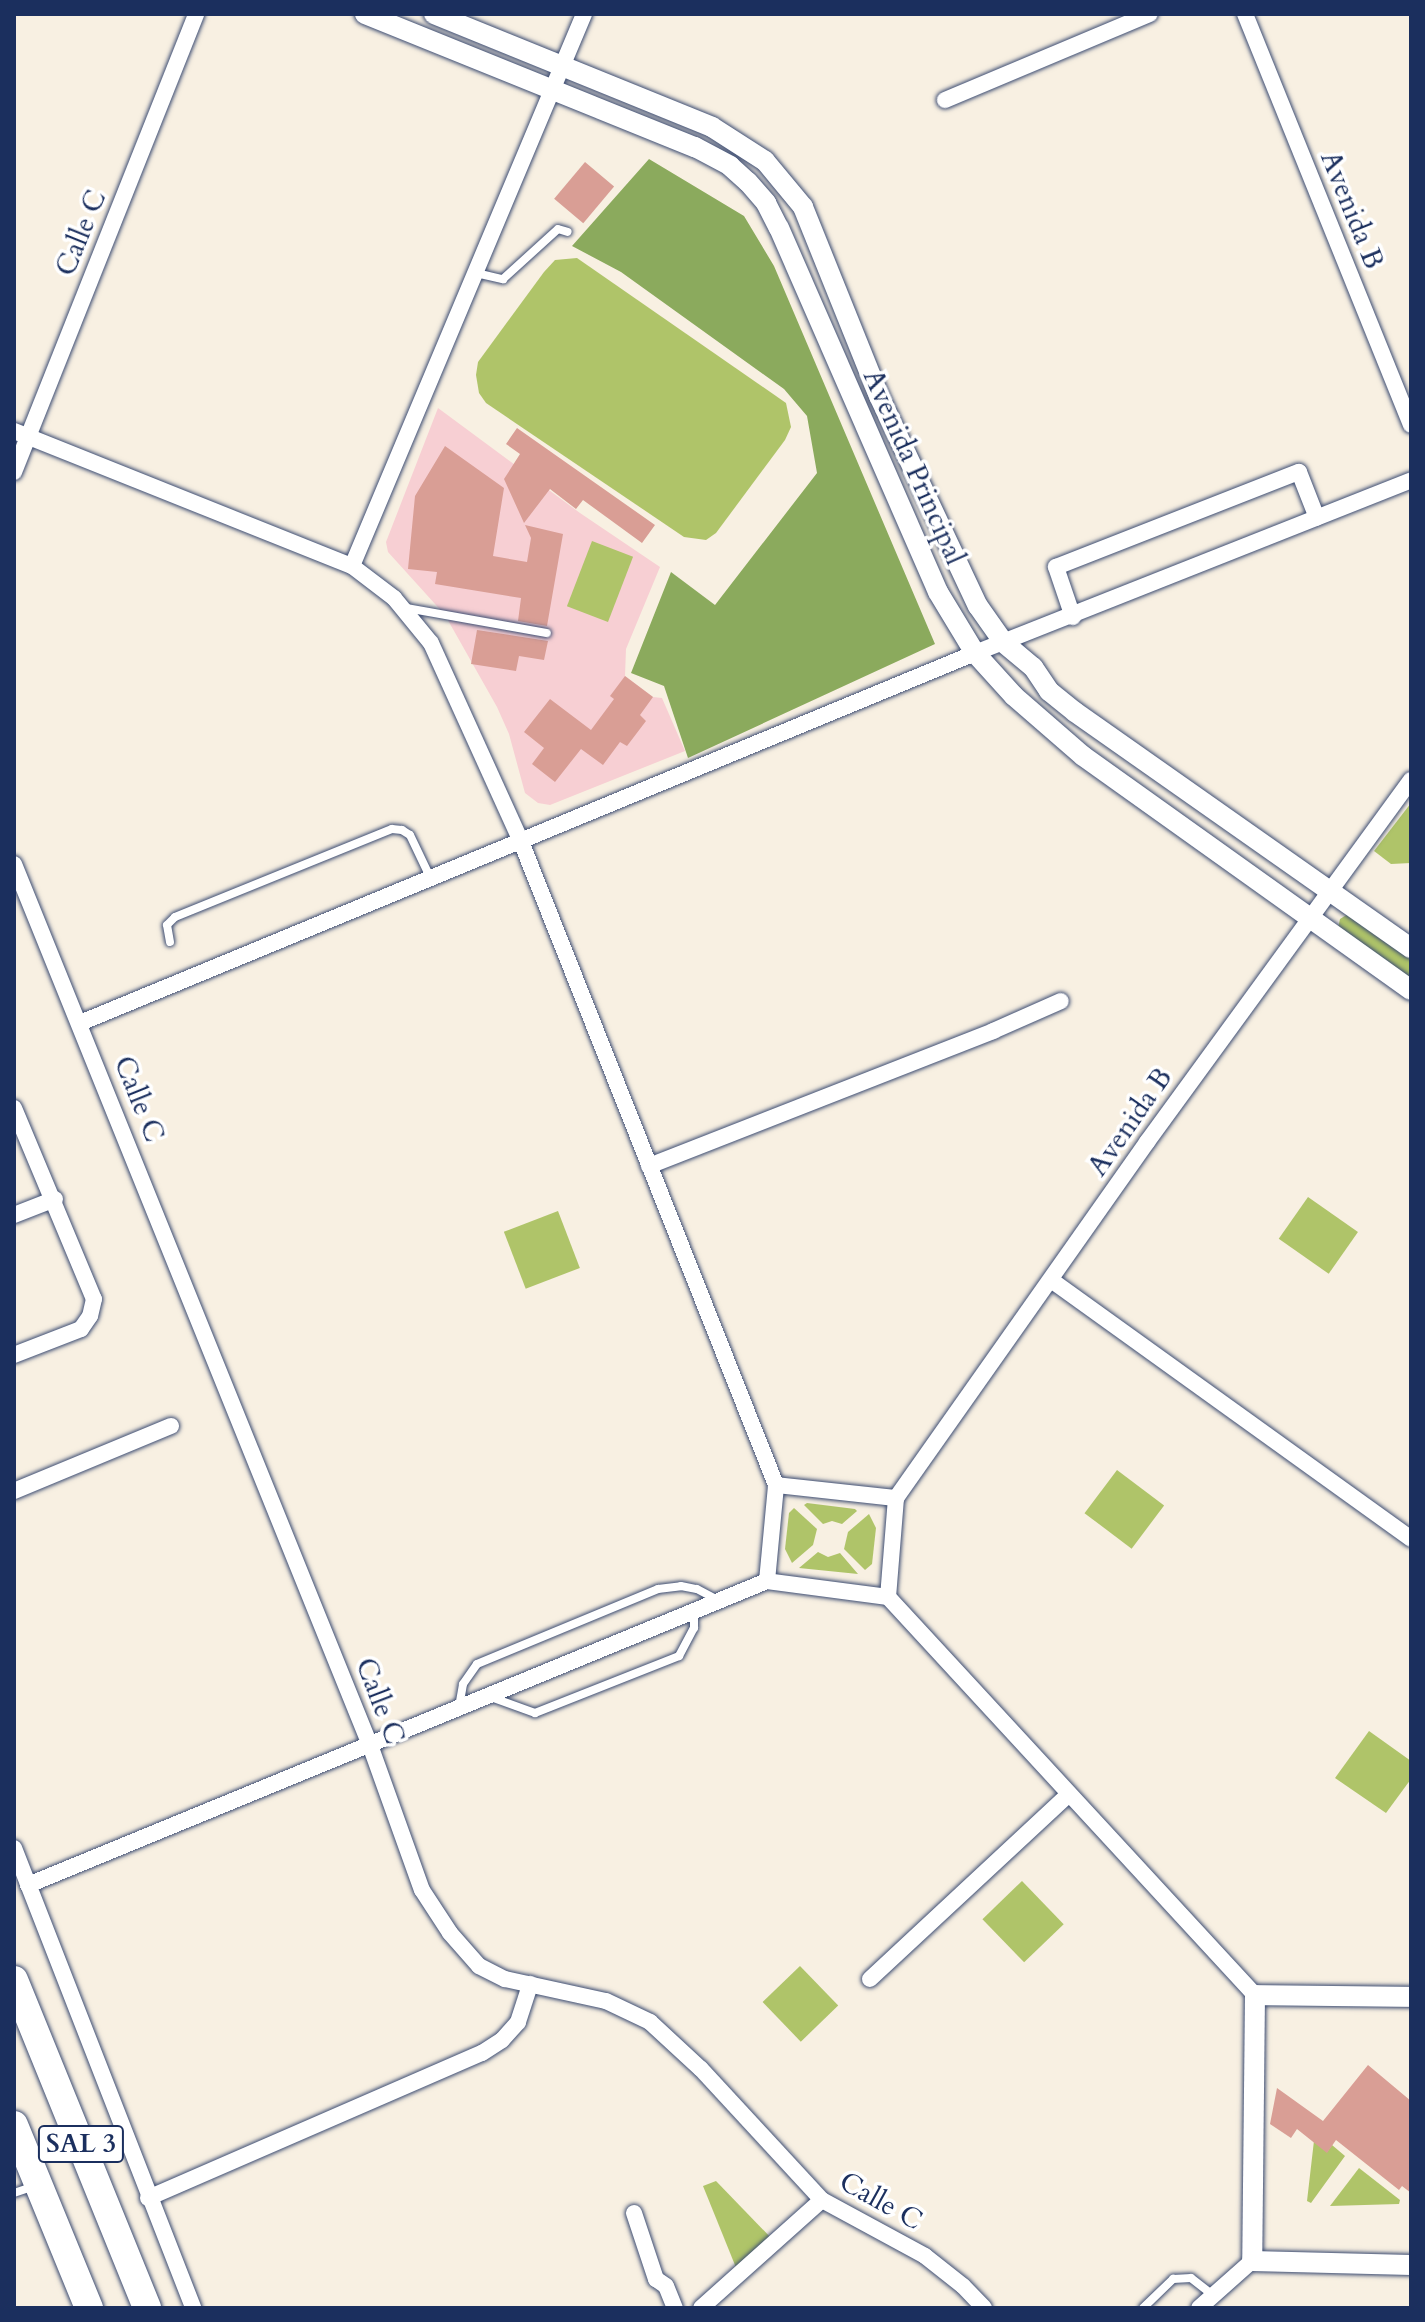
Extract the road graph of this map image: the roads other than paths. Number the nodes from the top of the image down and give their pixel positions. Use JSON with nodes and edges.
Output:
{"nodes":[{"id":1,"x":196,"y":14,"type":"edge"},
{"id":2,"x":365,"y":14,"type":"edge"},
{"id":3,"x":434,"y":14,"type":"edge"},
{"id":4,"x":584,"y":14,"type":"edge"},
{"id":5,"x":1150,"y":14,"type":"edge"},
{"id":6,"x":1245,"y":14,"type":"edge"},
{"id":7,"x":563,"y":67,"type":"junction"},
{"id":8,"x":553,"y":91,"type":"junction"},
{"id":9,"x":945,"y":100,"type":"dead end"},
{"id":10,"x":568,"y":232,"type":"dead end"},
{"id":11,"x":476,"y":273,"type":"junction"},
{"id":12,"x":1411,"y":425,"type":"edge"},
{"id":13,"x":21,"y":434,"type":"edge"},
{"id":14,"x":14,"y":472,"type":"edge"},
{"id":15,"x":1411,"y":480,"type":"edge"},
{"id":16,"x":1317,"y":518,"type":"junction"},
{"id":17,"x":352,"y":566,"type":"junction"},
{"id":18,"x":401,"y":607,"type":"junction"},
{"id":19,"x":1073,"y":617,"type":"junction"},
{"id":20,"x":547,"y":633,"type":"dead end"},
{"id":21,"x":1004,"y":643,"type":"junction"},
{"id":22,"x":975,"y":653,"type":"junction"},
{"id":23,"x":1411,"y":780,"type":"edge"},
{"id":24,"x":520,"y":839,"type":"junction"},
{"id":25,"x":14,"y":864,"type":"edge"},
{"id":26,"x":430,"y":877,"type":"junction"},
{"id":27,"x":1331,"y":891,"type":"junction"},
{"id":28,"x":1309,"y":919,"type":"junction"},
{"id":29,"x":170,"y":942,"type":"dead end"},
{"id":30,"x":1411,"y":948,"type":"edge"},
{"id":31,"x":1411,"y":990,"type":"edge"},
{"id":32,"x":1061,"y":1001,"type":"dead end"},
{"id":33,"x":80,"y":1023,"type":"junction"},
{"id":34,"x":14,"y":1108,"type":"edge"},
{"id":35,"x":649,"y":1166,"type":"junction"},
{"id":36,"x":55,"y":1199,"type":"junction"},
{"id":37,"x":14,"y":1215,"type":"edge"},
{"id":38,"x":1051,"y":1280,"type":"junction"},
{"id":39,"x":14,"y":1355,"type":"edge"},
{"id":40,"x":171,"y":1426,"type":"dead end"},
{"id":41,"x":776,"y":1485,"type":"junction"},
{"id":42,"x":14,"y":1491,"type":"edge"},
{"id":43,"x":896,"y":1498,"type":"junction"},
{"id":44,"x":1411,"y":1539,"type":"edge"},
{"id":45,"x":767,"y":1581,"type":"junction"},
{"id":46,"x":888,"y":1597,"type":"junction"},
{"id":47,"x":719,"y":1601,"type":"junction"},
{"id":48,"x":694,"y":1612,"type":"junction"},
{"id":49,"x":487,"y":1696,"type":"junction"},
{"id":50,"x":458,"y":1708,"type":"junction"},
{"id":51,"x":370,"y":1745,"type":"junction"},
{"id":52,"x":1068,"y":1795,"type":"junction"},
{"id":53,"x":14,"y":1848,"type":"edge"},
{"id":54,"x":28,"y":1885,"type":"junction"},
{"id":55,"x":870,"y":1979,"type":"dead end"},
{"id":56,"x":14,"y":1980,"type":"edge"},
{"id":57,"x":530,"y":1984,"type":"junction"},
{"id":58,"x":1255,"y":1995,"type":"junction"},
{"id":59,"x":1411,"y":1997,"type":"edge"},
{"id":60,"x":14,"y":2045,"type":"edge"},
{"id":61,"x":45,"y":2057,"type":"junction"},
{"id":62,"x":14,"y":2125,"type":"edge"},
{"id":63,"x":26,"y":2189,"type":"edge"},
{"id":64,"x":148,"y":2198,"type":"junction"},
{"id":65,"x":822,"y":2200,"type":"junction"},
{"id":66,"x":634,"y":2213,"type":"dead end"},
{"id":67,"x":1252,"y":2261,"type":"junction"},
{"id":68,"x":1411,"y":2265,"type":"edge"},
{"id":69,"x":1203,"y":2304,"type":"edge"},
{"id":70,"x":89,"y":2308,"type":"edge"},
{"id":71,"x":147,"y":2308,"type":"edge"},
{"id":72,"x":193,"y":2308,"type":"edge"},
{"id":73,"x":675,"y":2308,"type":"edge"},
{"id":74,"x":701,"y":2308,"type":"edge"},
{"id":75,"x":984,"y":2308,"type":"edge"},
{"id":76,"x":1143,"y":2308,"type":"edge"}],
"edges":[{"from":1,"to":13,"type":"street","name":"Calle C"},
{"from":2,"to":8,"type":"street","name":"Avenida Principal"},
{"from":3,"to":7,"type":"street","name":"Avenida Principal"},
{"from":4,"to":7,"type":"street"},
{"from":5,"to":9,"type":"street"},
{"from":6,"to":12,"type":"street","name":"Avenida B"},
{"from":7,"to":8,"type":"street"},
{"from":7,"to":21,"type":"street","name":"Avenida Principal"},
{"from":8,"to":11,"type":"street"},
{"from":8,"to":22,"type":"street","name":"Avenida Principal"},
{"from":10,"to":11,"type":"lane"},
{"from":11,"to":17,"type":"street"},
{"from":13,"to":14,"type":"street","name":"Calle C"},
{"from":13,"to":17,"type":"street"},
{"from":15,"to":16,"type":"street"},
{"from":16,"to":19,"type":"street"},
{"from":16,"to":19,"type":"street"},
{"from":17,"to":18,"type":"street"},
{"from":18,"to":20,"type":"lane"},
{"from":18,"to":24,"type":"street"},
{"from":19,"to":21,"type":"street"},
{"from":21,"to":22,"type":"street"},
{"from":21,"to":27,"type":"street","name":"Avenida Principal"},
{"from":22,"to":24,"type":"street"},
{"from":22,"to":28,"type":"street","name":"Avenida Principal"},
{"from":23,"to":27,"type":"street","name":"Avenida B"},
{"from":24,"to":26,"type":"street"},
{"from":24,"to":35,"type":"street"},
{"from":25,"to":33,"type":"street","name":"Calle C"},
{"from":26,"to":29,"type":"lane"},
{"from":26,"to":33,"type":"street"},
{"from":27,"to":28,"type":"street","name":"Avenida B"},
{"from":27,"to":30,"type":"street","name":"Avenida Principal"},
{"from":28,"to":31,"type":"street","name":"Avenida Principal"},
{"from":28,"to":38,"type":"street","name":"Avenida B"},
{"from":32,"to":35,"type":"street"},
{"from":33,"to":51,"type":"street","name":"Calle C"},
{"from":34,"to":36,"type":"street"},
{"from":35,"to":41,"type":"street"},
{"from":36,"to":37,"type":"street"},
{"from":36,"to":39,"type":"street"},
{"from":38,"to":43,"type":"street","name":"Avenida B"},
{"from":38,"to":44,"type":"street"},
{"from":40,"to":42,"type":"street"},
{"from":41,"to":43,"type":"street"},
{"from":41,"to":45,"type":"street"},
{"from":43,"to":46,"type":"street"},
{"from":45,"to":46,"type":"street"},
{"from":45,"to":47,"type":"street"},
{"from":46,"to":52,"type":"street"},
{"from":47,"to":48,"type":"street"},
{"from":47,"to":50,"type":"lane"},
{"from":48,"to":49,"type":"street"},
{"from":48,"to":49,"type":"lane"},
{"from":49,"to":50,"type":"street"},
{"from":50,"to":51,"type":"street"},
{"from":51,"to":54,"type":"street"},
{"from":51,"to":57,"type":"street","name":"Calle C"},
{"from":52,"to":55,"type":"street"},
{"from":52,"to":58,"type":"street"},
{"from":53,"to":54,"type":"street"},
{"from":54,"to":64,"type":"street"},
{"from":56,"to":61,"type":"highway","number":"SAL 3"},
{"from":57,"to":64,"type":"street"},
{"from":57,"to":65,"type":"street","name":"Calle C"},
{"from":58,"to":59,"type":"street"},
{"from":58,"to":67,"type":"street"},
{"from":60,"to":61,"type":"highway"},
{"from":61,"to":71,"type":"highway","number":"SAL 3"},
{"from":62,"to":63,"type":"highway","number":"SAL 3"},
{"from":63,"to":70,"type":"highway","number":"SAL 3"},
{"from":64,"to":72,"type":"street"},
{"from":65,"to":74,"type":"street"},
{"from":65,"to":75,"type":"street","name":"Calle C"},
{"from":66,"to":73,"type":"street"},
{"from":67,"to":68,"type":"street"},
{"from":67,"to":69,"type":"street"},
{"from":69,"to":76,"type":"lane"}]}
